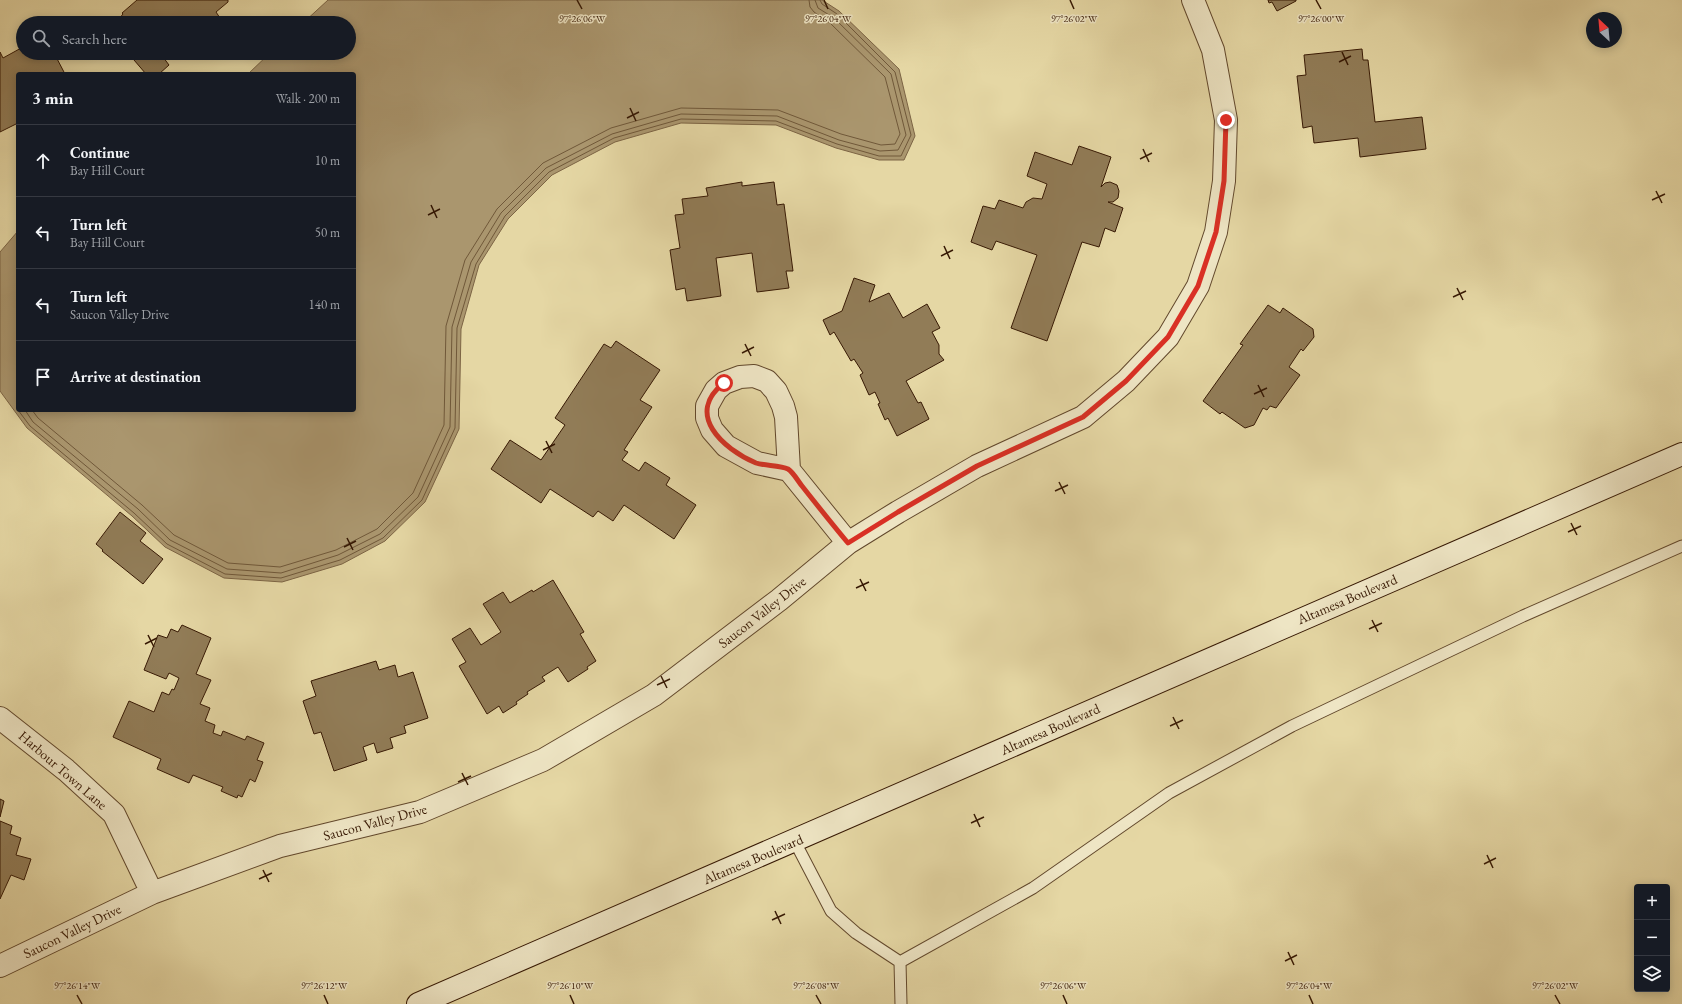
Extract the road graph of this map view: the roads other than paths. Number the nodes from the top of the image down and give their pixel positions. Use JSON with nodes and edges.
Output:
{"nodes":[{"id":1,"x":1193,"y":0,"type":"edge"},
{"id":2,"x":1682,"y":454,"type":"edge"},
{"id":3,"x":788,"y":470,"type":"junction"},
{"id":4,"x":848,"y":543,"type":"junction"},
{"id":5,"x":1682,"y":546,"type":"edge"},
{"id":6,"x":0,"y":718,"type":"edge"},
{"id":7,"x":794,"y":840,"type":"junction"},
{"id":8,"x":152,"y":893,"type":"junction"},
{"id":9,"x":900,"y":962,"type":"junction"},
{"id":10,"x":0,"y":966,"type":"edge"},
{"id":11,"x":418,"y":1004,"type":"edge"},
{"id":12,"x":901,"y":1004,"type":"edge"}],
"edges":[{"from":1,"to":4,"type":"street","name":"Saucon Valley Drive"},
{"from":2,"to":7,"type":"street","name":"Altamesa Boulevard"},
{"from":3,"to":3,"type":"street"},
{"from":3,"to":4,"type":"street"},
{"from":4,"to":8,"type":"street","name":"Saucon Valley Drive"},
{"from":5,"to":9,"type":"lane"},
{"from":6,"to":8,"type":"street","name":"Harbour Town Lane"},
{"from":7,"to":9,"type":"lane"},
{"from":7,"to":11,"type":"street","name":"Altamesa Boulevard"},
{"from":8,"to":10,"type":"street","name":"Saucon Valley Drive"},
{"from":9,"to":12,"type":"lane"}]}
